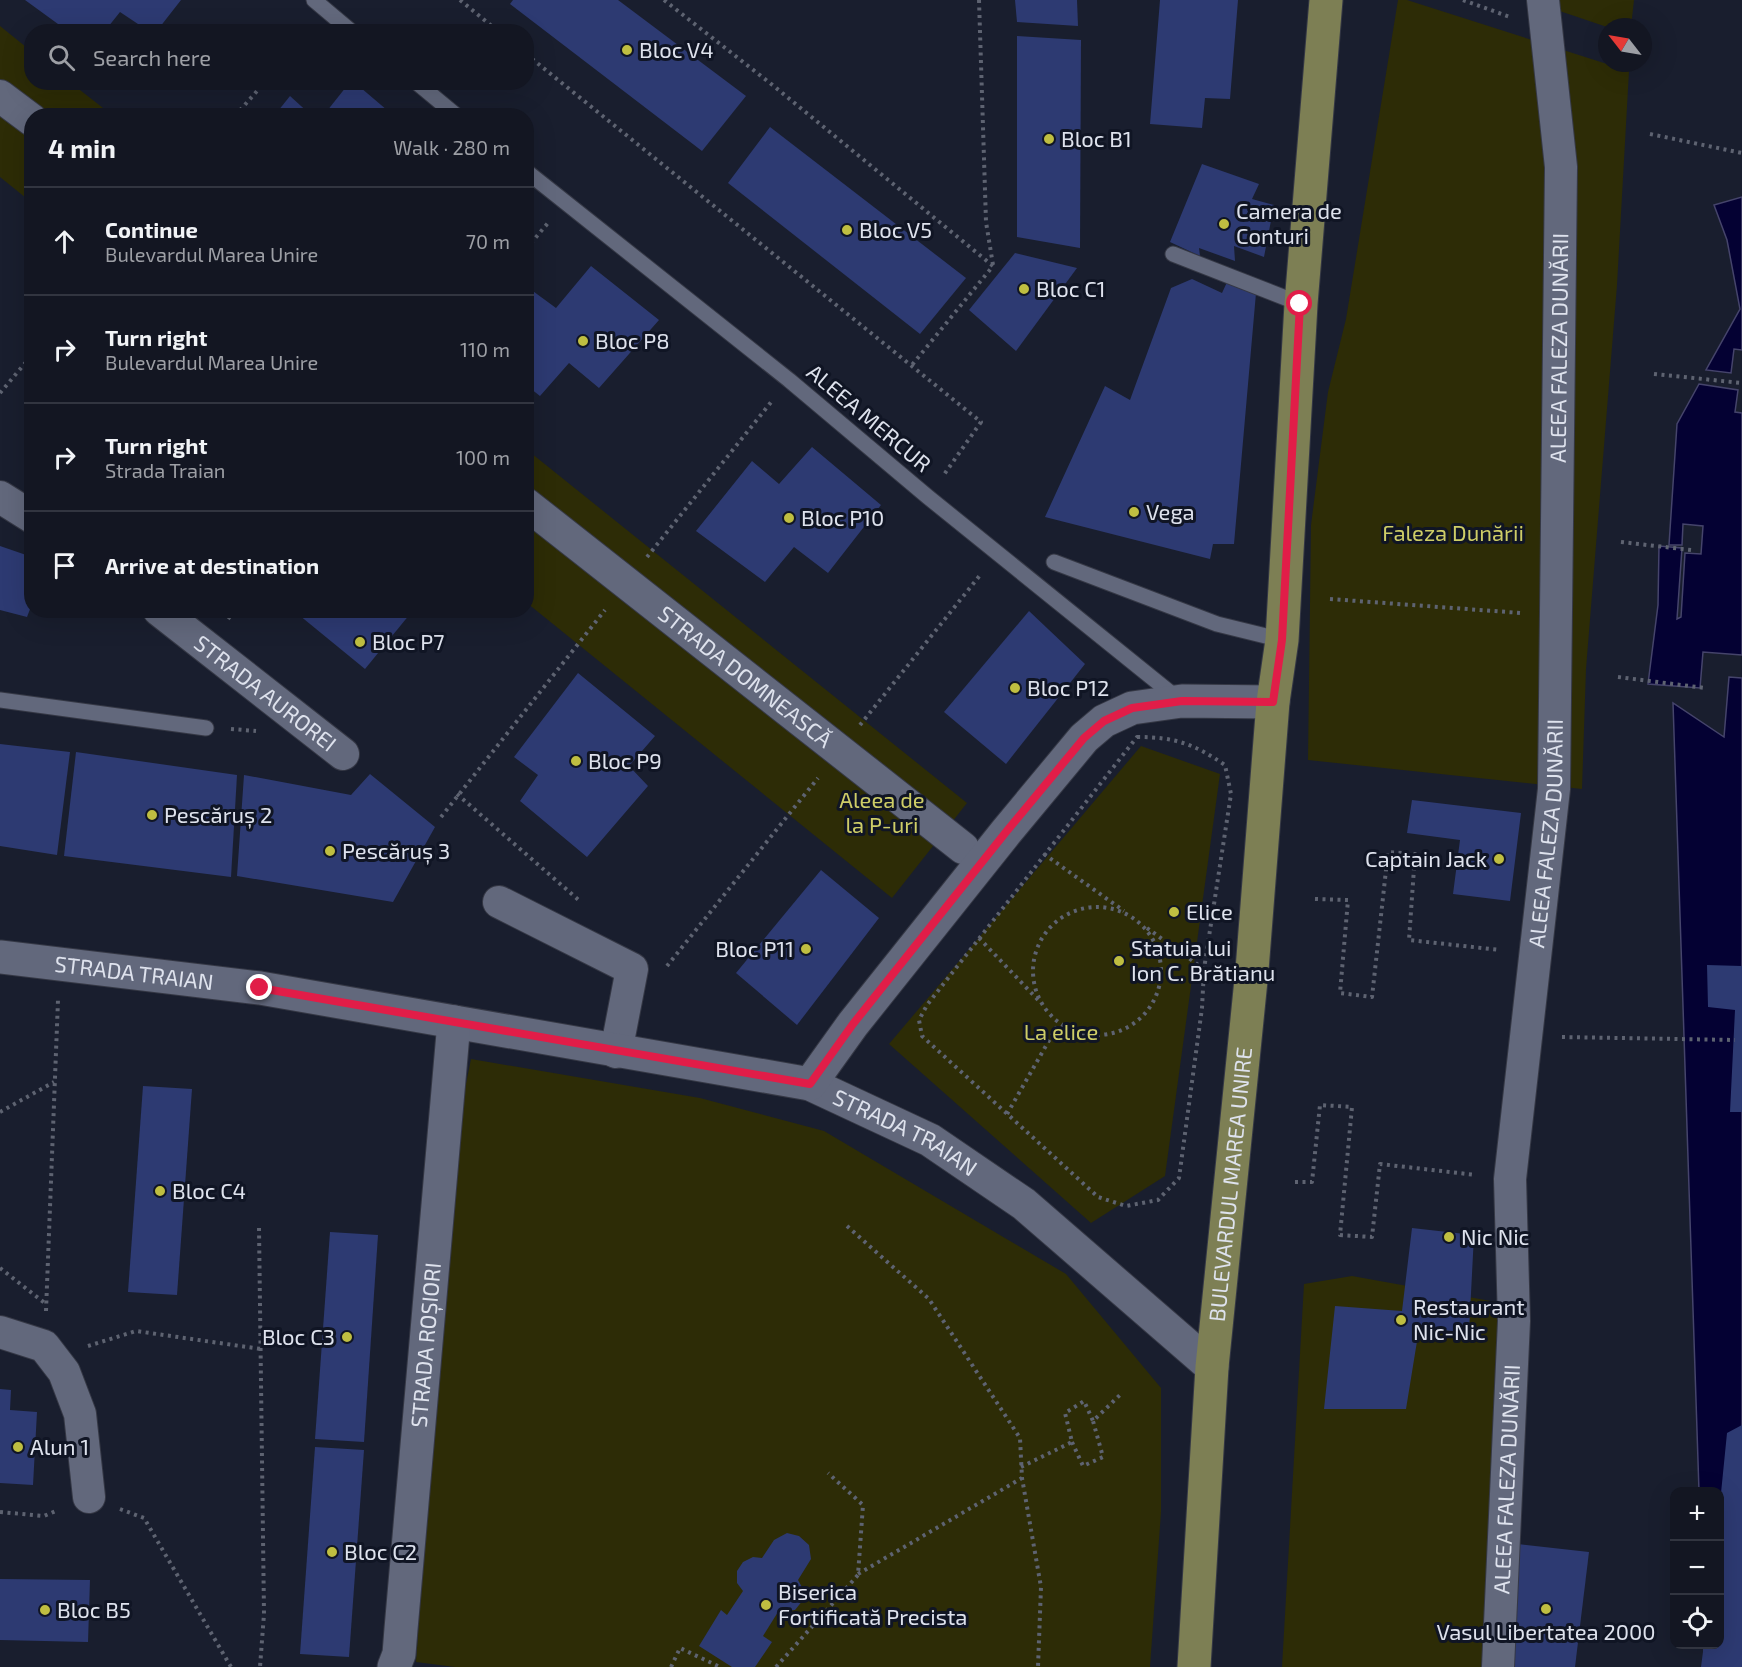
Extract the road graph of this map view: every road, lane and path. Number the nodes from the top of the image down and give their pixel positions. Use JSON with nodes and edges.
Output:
{"nodes":[{"id":1,"x":314,"y":0,"type":"edge"},
{"id":2,"x":459,"y":0,"type":"edge"},
{"id":3,"x":664,"y":0,"type":"edge"},
{"id":4,"x":979,"y":0,"type":"edge"},
{"id":5,"x":1326,"y":0,"type":"edge"},
{"id":6,"x":1463,"y":0,"type":"edge"},
{"id":7,"x":1544,"y":15,"type":"edge"},
{"id":8,"x":342,"y":24,"type":"edge"},
{"id":9,"x":489,"y":24,"type":"edge"},
{"id":10,"x":534,"y":60,"type":"edge"},
{"id":11,"x":258,"y":90,"type":"edge"},
{"id":12,"x":426,"y":90,"type":"edge"},
{"id":13,"x":0,"y":96,"type":"edge"},
{"id":14,"x":242,"y":108,"type":"edge"},
{"id":15,"x":448,"y":108,"type":"edge"},
{"id":16,"x":24,"y":114,"type":"edge"},
{"id":17,"x":1650,"y":134,"type":"dead end"},
{"id":18,"x":1742,"y":153,"type":"edge"},
{"id":19,"x":534,"y":177,"type":"edge"},
{"id":20,"x":566,"y":202,"type":"junction"},
{"id":21,"x":534,"y":240,"type":"edge"},
{"id":22,"x":1173,"y":254,"type":"dead end"},
{"id":23,"x":993,"y":266,"type":"junction"},
{"id":24,"x":1300,"y":304,"type":"junction"},
{"id":25,"x":24,"y":364,"type":"edge"},
{"id":26,"x":912,"y":366,"type":"junction"},
{"id":27,"x":1654,"y":374,"type":"dead end"},
{"id":28,"x":1742,"y":383,"type":"edge"},
{"id":29,"x":0,"y":393,"type":"edge"},
{"id":30,"x":0,"y":497,"type":"edge"},
{"id":31,"x":928,"y":497,"type":"junction"},
{"id":32,"x":534,"y":510,"type":"edge"},
{"id":33,"x":24,"y":512,"type":"edge"},
{"id":34,"x":1621,"y":542,"type":"dead end"},
{"id":35,"x":1690,"y":550,"type":"dead end"},
{"id":36,"x":997,"y":554,"type":"junction"},
{"id":37,"x":1054,"y":562,"type":"dead end"},
{"id":38,"x":1330,"y":599,"type":"dead end"},
{"id":39,"x":1556,"y":616,"type":"junction"},
{"id":40,"x":169,"y":618,"type":"edge"},
{"id":41,"x":1282,"y":640,"type":"junction"},
{"id":42,"x":1618,"y":677,"type":"dead end"},
{"id":43,"x":1705,"y":688,"type":"dead end"},
{"id":44,"x":0,"y":700,"type":"edge"},
{"id":45,"x":1182,"y":701,"type":"junction"},
{"id":46,"x":1273,"y":702,"type":"junction"},
{"id":47,"x":206,"y":728,"type":"dead end"},
{"id":48,"x":840,"y":751,"type":"junction"},
{"id":49,"x":343,"y":754,"type":"dead end"},
{"id":50,"x":441,"y":817,"type":"dead end"},
{"id":51,"x":963,"y":848,"type":"dead end"},
{"id":52,"x":1044,"y":854,"type":"junction"},
{"id":53,"x":1315,"y":899,"type":"dead end"},
{"id":54,"x":499,"y":902,"type":"dead end"},
{"id":55,"x":582,"y":903,"type":"dead end"},
{"id":56,"x":1128,"y":914,"type":"junction"},
{"id":57,"x":979,"y":938,"type":"junction"},
{"id":58,"x":1534,"y":953,"type":"junction"},
{"id":59,"x":0,"y":957,"type":"edge"},
{"id":60,"x":1204,"y":969,"type":"junction"},
{"id":61,"x":662,"y":972,"type":"dead end"},
{"id":62,"x":1044,"y":1006,"type":"junction"},
{"id":63,"x":57,"y":1019,"type":"dead end"},
{"id":64,"x":454,"y":1022,"type":"junction"},
{"id":65,"x":1059,"y":1023,"type":"junction"},
{"id":66,"x":1525,"y":1036,"type":"junction"},
{"id":67,"x":1735,"y":1040,"type":"dead end"},
{"id":68,"x":616,"y":1052,"type":"junction"},
{"id":69,"x":54,"y":1082,"type":"junction"},
{"id":70,"x":810,"y":1084,"type":"junction"},
{"id":71,"x":0,"y":1112,"type":"edge"},
{"id":72,"x":1007,"y":1114,"type":"junction"},
{"id":73,"x":1510,"y":1179,"type":"junction"},
{"id":74,"x":1294,"y":1182,"type":"dead end"},
{"id":75,"x":847,"y":1226,"type":"dead end"},
{"id":76,"x":259,"y":1228,"type":"dead end"},
{"id":77,"x":0,"y":1268,"type":"edge"},
{"id":78,"x":46,"y":1305,"type":"junction"},
{"id":79,"x":0,"y":1332,"type":"edge"},
{"id":80,"x":44,"y":1346,"type":"junction"},
{"id":81,"x":261,"y":1349,"type":"junction"},
{"id":82,"x":1212,"y":1367,"type":"junction"},
{"id":83,"x":1122,"y":1393,"type":"dead end"},
{"id":84,"x":1093,"y":1421,"type":"junction"},
{"id":85,"x":1072,"y":1442,"type":"junction"},
{"id":86,"x":1021,"y":1467,"type":"junction"},
{"id":87,"x":828,"y":1473,"type":"dead end"},
{"id":88,"x":1022,"y":1478,"type":"junction"},
{"id":89,"x":89,"y":1497,"type":"junction"},
{"id":90,"x":0,"y":1512,"type":"edge"},
{"id":91,"x":858,"y":1575,"type":"junction"},
{"id":92,"x":231,"y":1667,"type":"edge"},
{"id":93,"x":260,"y":1667,"type":"edge"},
{"id":94,"x":394,"y":1667,"type":"edge"},
{"id":95,"x":671,"y":1667,"type":"edge"},
{"id":96,"x":720,"y":1667,"type":"edge"},
{"id":97,"x":777,"y":1667,"type":"edge"},
{"id":98,"x":1038,"y":1667,"type":"edge"},
{"id":99,"x":1194,"y":1667,"type":"edge"},
{"id":100,"x":1498,"y":1667,"type":"edge"}],
"edges":[{"from":1,"to":8,"type":"lane"},
{"from":2,"to":9,"type":"path"},
{"from":3,"to":23,"type":"path"},
{"from":4,"to":23,"type":"path"},
{"from":5,"to":24,"type":"main road","name":"BULEVARDUL MAREA UNIRE"},
{"from":6,"to":7,"type":"path"},
{"from":7,"to":39,"type":"street","name":"ALEEA FALEZA DUNĂRII"},
{"from":10,"to":26,"type":"path"},
{"from":11,"to":14,"type":"path"},
{"from":12,"to":15,"type":"lane"},
{"from":13,"to":16,"type":"street"},
{"from":17,"to":18,"type":"path"},
{"from":19,"to":20,"type":"lane","name":"ALEEA MERCUR"},
{"from":20,"to":21,"type":"path"},
{"from":20,"to":31,"type":"lane","name":"ALEEA MERCUR"},
{"from":22,"to":24,"type":"lane"},
{"from":23,"to":26,"type":"path"},
{"from":24,"to":41,"type":"main road","name":"BULEVARDUL MAREA UNIRE"},
{"from":25,"to":29,"type":"path"},
{"from":26,"to":31,"type":"path"},
{"from":27,"to":28,"type":"path"},
{"from":30,"to":33,"type":"street"},
{"from":31,"to":36,"type":"lane","name":"ALEEA MERCUR"},
{"from":32,"to":48,"type":"street","name":"STRADA DOMNEASCĂ"},
{"from":34,"to":35,"type":"path"},
{"from":36,"to":45,"type":"lane","name":"ALEEA MERCUR"},
{"from":36,"to":48,"type":"path"},
{"from":37,"to":41,"type":"lane"},
{"from":38,"to":39,"type":"path"},
{"from":39,"to":58,"type":"street","name":"ALEEA FALEZA DUNĂRII"},
{"from":40,"to":49,"type":"street","name":"STRADA AUROREI"},
{"from":41,"to":46,"type":"main road","name":"BULEVARDUL MAREA UNIRE"},
{"from":42,"to":43,"type":"path"},
{"from":44,"to":47,"type":"lane"},
{"from":45,"to":46,"type":"main road"},
{"from":45,"to":70,"type":"main road"},
{"from":46,"to":82,"type":"main road","name":"BULEVARDUL MAREA UNIRE"},
{"from":48,"to":51,"type":"street","name":"STRADA DOMNEASCĂ"},
{"from":48,"to":61,"type":"path"},
{"from":50,"to":55,"type":"path"},
{"from":52,"to":56,"type":"path"},
{"from":52,"to":57,"type":"path"},
{"from":52,"to":60,"type":"path"},
{"from":53,"to":58,"type":"path"},
{"from":54,"to":68,"type":"street"},
{"from":56,"to":60,"type":"path"},
{"from":56,"to":62,"type":"path"},
{"from":56,"to":65,"type":"path"},
{"from":57,"to":62,"type":"path"},
{"from":57,"to":72,"type":"path"},
{"from":58,"to":66,"type":"street","name":"ALEEA FALEZA DUNĂRII"},
{"from":59,"to":64,"type":"main road","name":"STRADA TRAIAN"},
{"from":60,"to":72,"type":"path"},
{"from":62,"to":65,"type":"path"},
{"from":63,"to":69,"type":"path"},
{"from":64,"to":68,"type":"main road","name":"STRADA TRAIAN"},
{"from":64,"to":94,"type":"main road","name":"STRADA ROȘIORI"},
{"from":65,"to":72,"type":"path"},
{"from":66,"to":67,"type":"path"},
{"from":66,"to":73,"type":"street","name":"ALEEA FALEZA DUNĂRII"},
{"from":68,"to":70,"type":"main road","name":"STRADA TRAIAN"},
{"from":69,"to":71,"type":"path"},
{"from":69,"to":78,"type":"path"},
{"from":70,"to":82,"type":"main road","name":"STRADA TRAIAN"},
{"from":73,"to":74,"type":"path"},
{"from":73,"to":100,"type":"street","name":"ALEEA FALEZA DUNĂRII"},
{"from":75,"to":86,"type":"path"},
{"from":76,"to":81,"type":"path"},
{"from":77,"to":78,"type":"path"},
{"from":78,"to":80,"type":"path"},
{"from":79,"to":80,"type":"street"},
{"from":80,"to":81,"type":"path"},
{"from":80,"to":89,"type":"street"},
{"from":81,"to":93,"type":"path"},
{"from":82,"to":99,"type":"main road","name":"BULEVARDUL MAREA UNIRE"},
{"from":83,"to":84,"type":"path"},
{"from":84,"to":85,"type":"path"},
{"from":84,"to":85,"type":"path"},
{"from":85,"to":86,"type":"path"},
{"from":86,"to":88,"type":"path"},
{"from":87,"to":91,"type":"path"},
{"from":88,"to":91,"type":"path"},
{"from":88,"to":98,"type":"path"},
{"from":89,"to":90,"type":"path"},
{"from":89,"to":92,"type":"path"},
{"from":91,"to":97,"type":"path"},
{"from":95,"to":96,"type":"path"}]}
